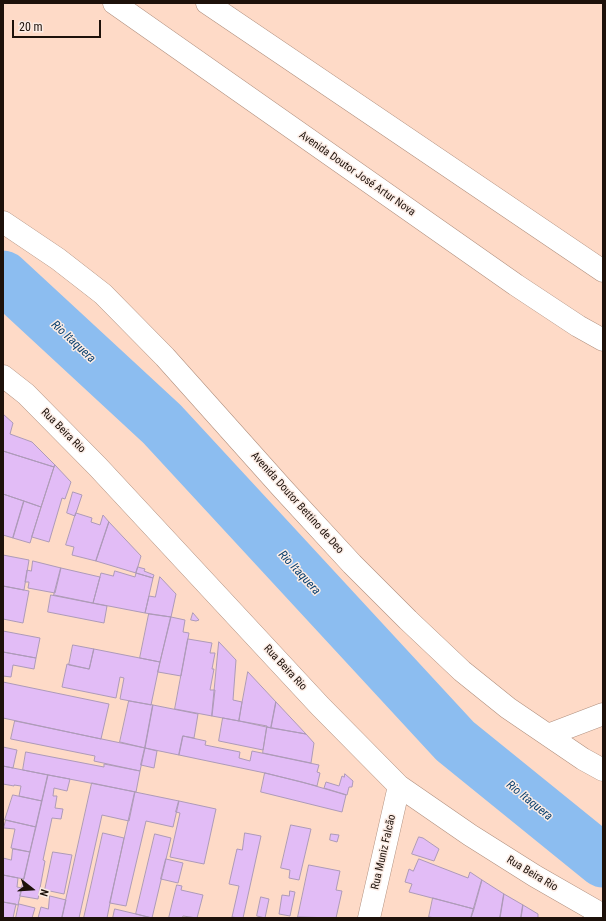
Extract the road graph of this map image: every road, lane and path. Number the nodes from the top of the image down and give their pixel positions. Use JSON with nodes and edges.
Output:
{"nodes":[{"id":1,"x":114,"y":3,"type":"edge"},
{"id":2,"x":207,"y":3,"type":"edge"},
{"id":3,"x":3,"y":222,"type":"edge"},
{"id":4,"x":603,"y":271,"type":"edge"},
{"id":5,"x":603,"y":340,"type":"edge"},
{"id":6,"x":3,"y":376,"type":"edge"},
{"id":7,"x":603,"y":714,"type":"edge"},
{"id":8,"x":548,"y":735,"type":"junction"},
{"id":9,"x":603,"y":770,"type":"edge"},
{"id":10,"x":399,"y":786,"type":"junction"},
{"id":11,"x":603,"y":915,"type":"edge"},
{"id":12,"x":369,"y":918,"type":"edge"}],
"edges":[{"from":1,"to":5,"type":"street","name":"Avenida Doutor José Artur Nova"},
{"from":2,"to":4,"type":"street"},
{"from":3,"to":8,"type":"street","name":"Avenida Doutor Bettino de Deo"},
{"from":6,"to":10,"type":"street","name":"Rua Beira Rio"},
{"from":7,"to":8,"type":"street"},
{"from":8,"to":9,"type":"street","name":"Avenida Doutor Bettino de Deo"},
{"from":10,"to":11,"type":"street","name":"Rua Beira Rio"},
{"from":10,"to":12,"type":"street","name":"Rua Muniz Falcão"}]}
